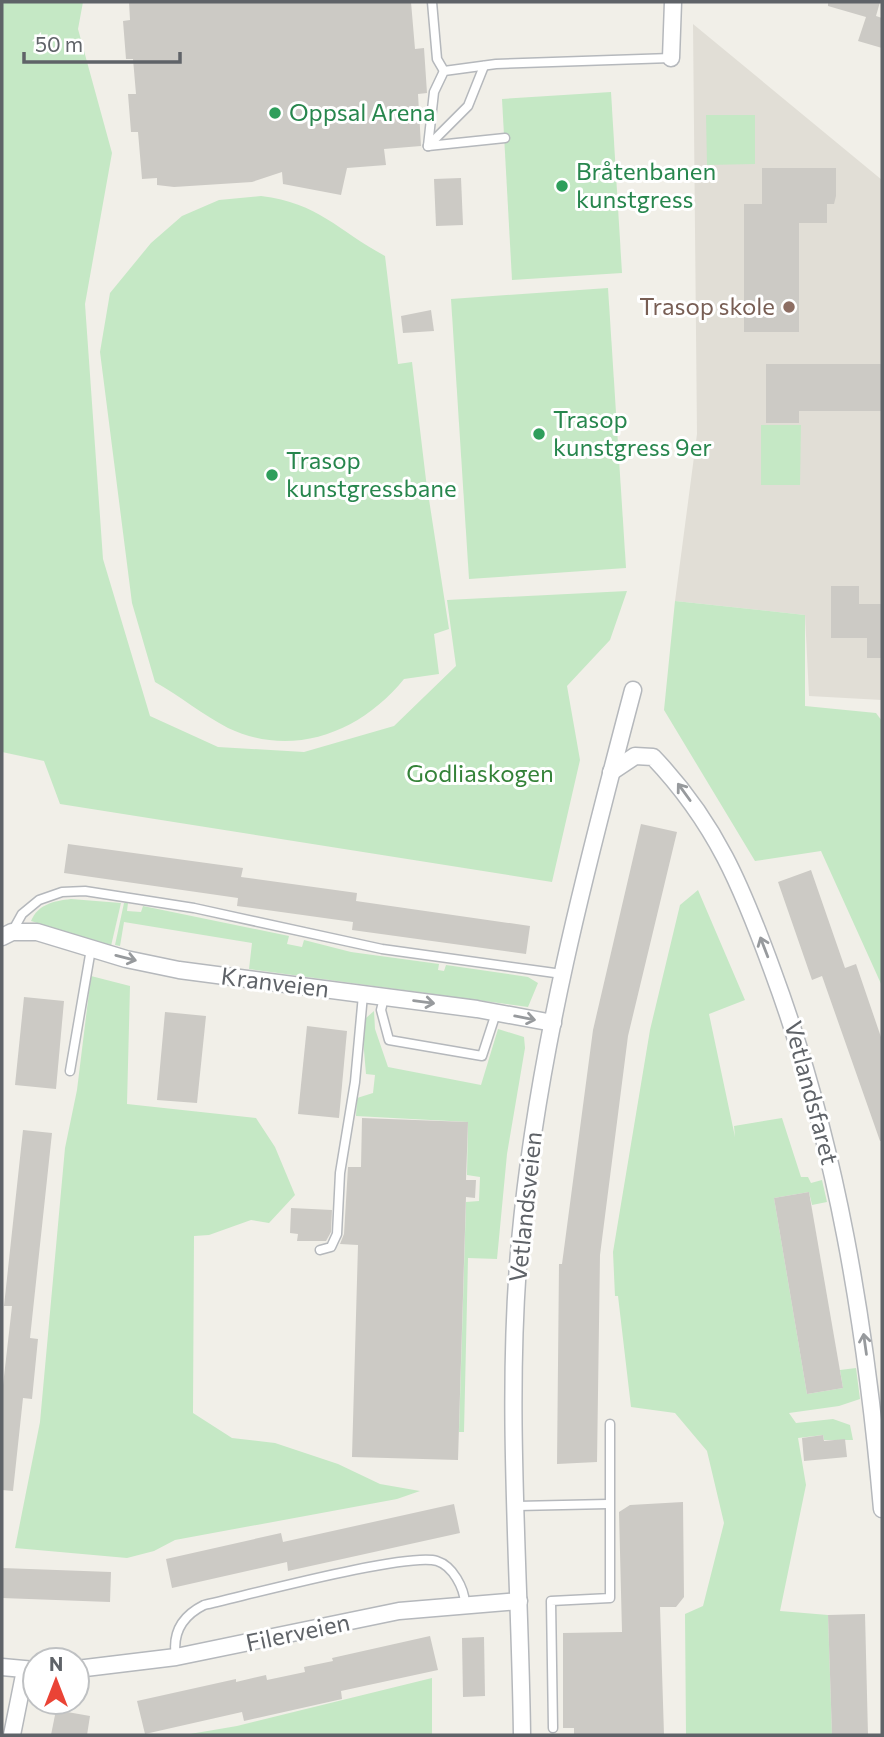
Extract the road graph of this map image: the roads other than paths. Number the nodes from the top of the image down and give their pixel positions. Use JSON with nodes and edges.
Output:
{"nodes":[{"id":1,"x":432,"y":2,"type":"edge"},
{"id":2,"x":673,"y":2,"type":"edge"},
{"id":3,"x":671,"y":58,"type":"joint"},
{"id":4,"x":484,"y":66,"type":"junction"},
{"id":5,"x":444,"y":71,"type":"junction"},
{"id":6,"x":505,"y":138,"type":"dead end"},
{"id":7,"x":428,"y":146,"type":"junction"},
{"id":8,"x":633,"y":690,"type":"dead end"},
{"id":9,"x":611,"y":772,"type":"junction"},
{"id":10,"x":7,"y":934,"type":"edge"},
{"id":11,"x":91,"y":949,"type":"junction"},
{"id":12,"x":562,"y":974,"type":"junction"},
{"id":13,"x":363,"y":995,"type":"junction"},
{"id":14,"x":384,"y":998,"type":"junction"},
{"id":15,"x":496,"y":1013,"type":"junction"},
{"id":16,"x":554,"y":1023,"type":"junction"},
{"id":17,"x":70,"y":1071,"type":"dead end"},
{"id":18,"x":320,"y":1251,"type":"dead end"},
{"id":19,"x":610,"y":1424,"type":"dead end"},
{"id":20,"x":608,"y":1504,"type":"junction"},
{"id":21,"x":517,"y":1506,"type":"junction"},
{"id":22,"x":882,"y":1509,"type":"edge"},
{"id":23,"x":519,"y":1601,"type":"junction"},
{"id":24,"x":464,"y":1604,"type":"junction"},
{"id":25,"x":176,"y":1657,"type":"junction"},
{"id":26,"x":2,"y":1667,"type":"edge"},
{"id":27,"x":91,"y":1668,"type":"edge"},
{"id":28,"x":21,"y":1669,"type":"edge"},
{"id":29,"x":21,"y":1702,"type":"edge"},
{"id":30,"x":553,"y":1728,"type":"dead end"},
{"id":31,"x":12,"y":1735,"type":"edge"},
{"id":32,"x":522,"y":1735,"type":"edge"}],
"edges":[{"from":1,"to":5,"type":"lane"},
{"from":2,"to":3,"type":"street"},
{"from":3,"to":4,"type":"lane"},
{"from":4,"to":5,"type":"lane"},
{"from":4,"to":7,"type":"lane"},
{"from":5,"to":7,"type":"lane"},
{"from":6,"to":7,"type":"lane"},
{"from":8,"to":9,"type":"street","name":"Vetlandsveien"},
{"from":9,"to":12,"type":"street","name":"Vetlandsveien"},
{"from":22,"to":9,"type":"street","name":"Vetlandsfaret","one_way":true},
{"from":10,"to":11,"type":"street","name":"Kranveien"},
{"from":10,"to":12,"type":"lane"},
{"from":11,"to":13,"type":"street","name":"Kranveien","one_way":true},
{"from":11,"to":17,"type":"lane"},
{"from":12,"to":16,"type":"street","name":"Vetlandsveien"},
{"from":13,"to":14,"type":"street","name":"Kranveien"},
{"from":13,"to":18,"type":"lane"},
{"from":14,"to":15,"type":"street","name":"Kranveien","one_way":true},
{"from":14,"to":15,"type":"lane"},
{"from":15,"to":16,"type":"street","name":"Kranveien","one_way":true},
{"from":16,"to":21,"type":"street","name":"Vetlandsveien"},
{"from":19,"to":20,"type":"lane"},
{"from":20,"to":21,"type":"lane"},
{"from":20,"to":30,"type":"lane"},
{"from":21,"to":23,"type":"street","name":"Vetlandsveien"},
{"from":23,"to":24,"type":"street","name":"Filerveien"},
{"from":23,"to":32,"type":"street","name":"Vetlandsveien"},
{"from":24,"to":25,"type":"street","name":"Filerveien"},
{"from":24,"to":25,"type":"lane"},
{"from":25,"to":27,"type":"street","name":"Filerveien"},
{"from":26,"to":28,"type":"street"},
{"from":29,"to":31,"type":"street"}]}
